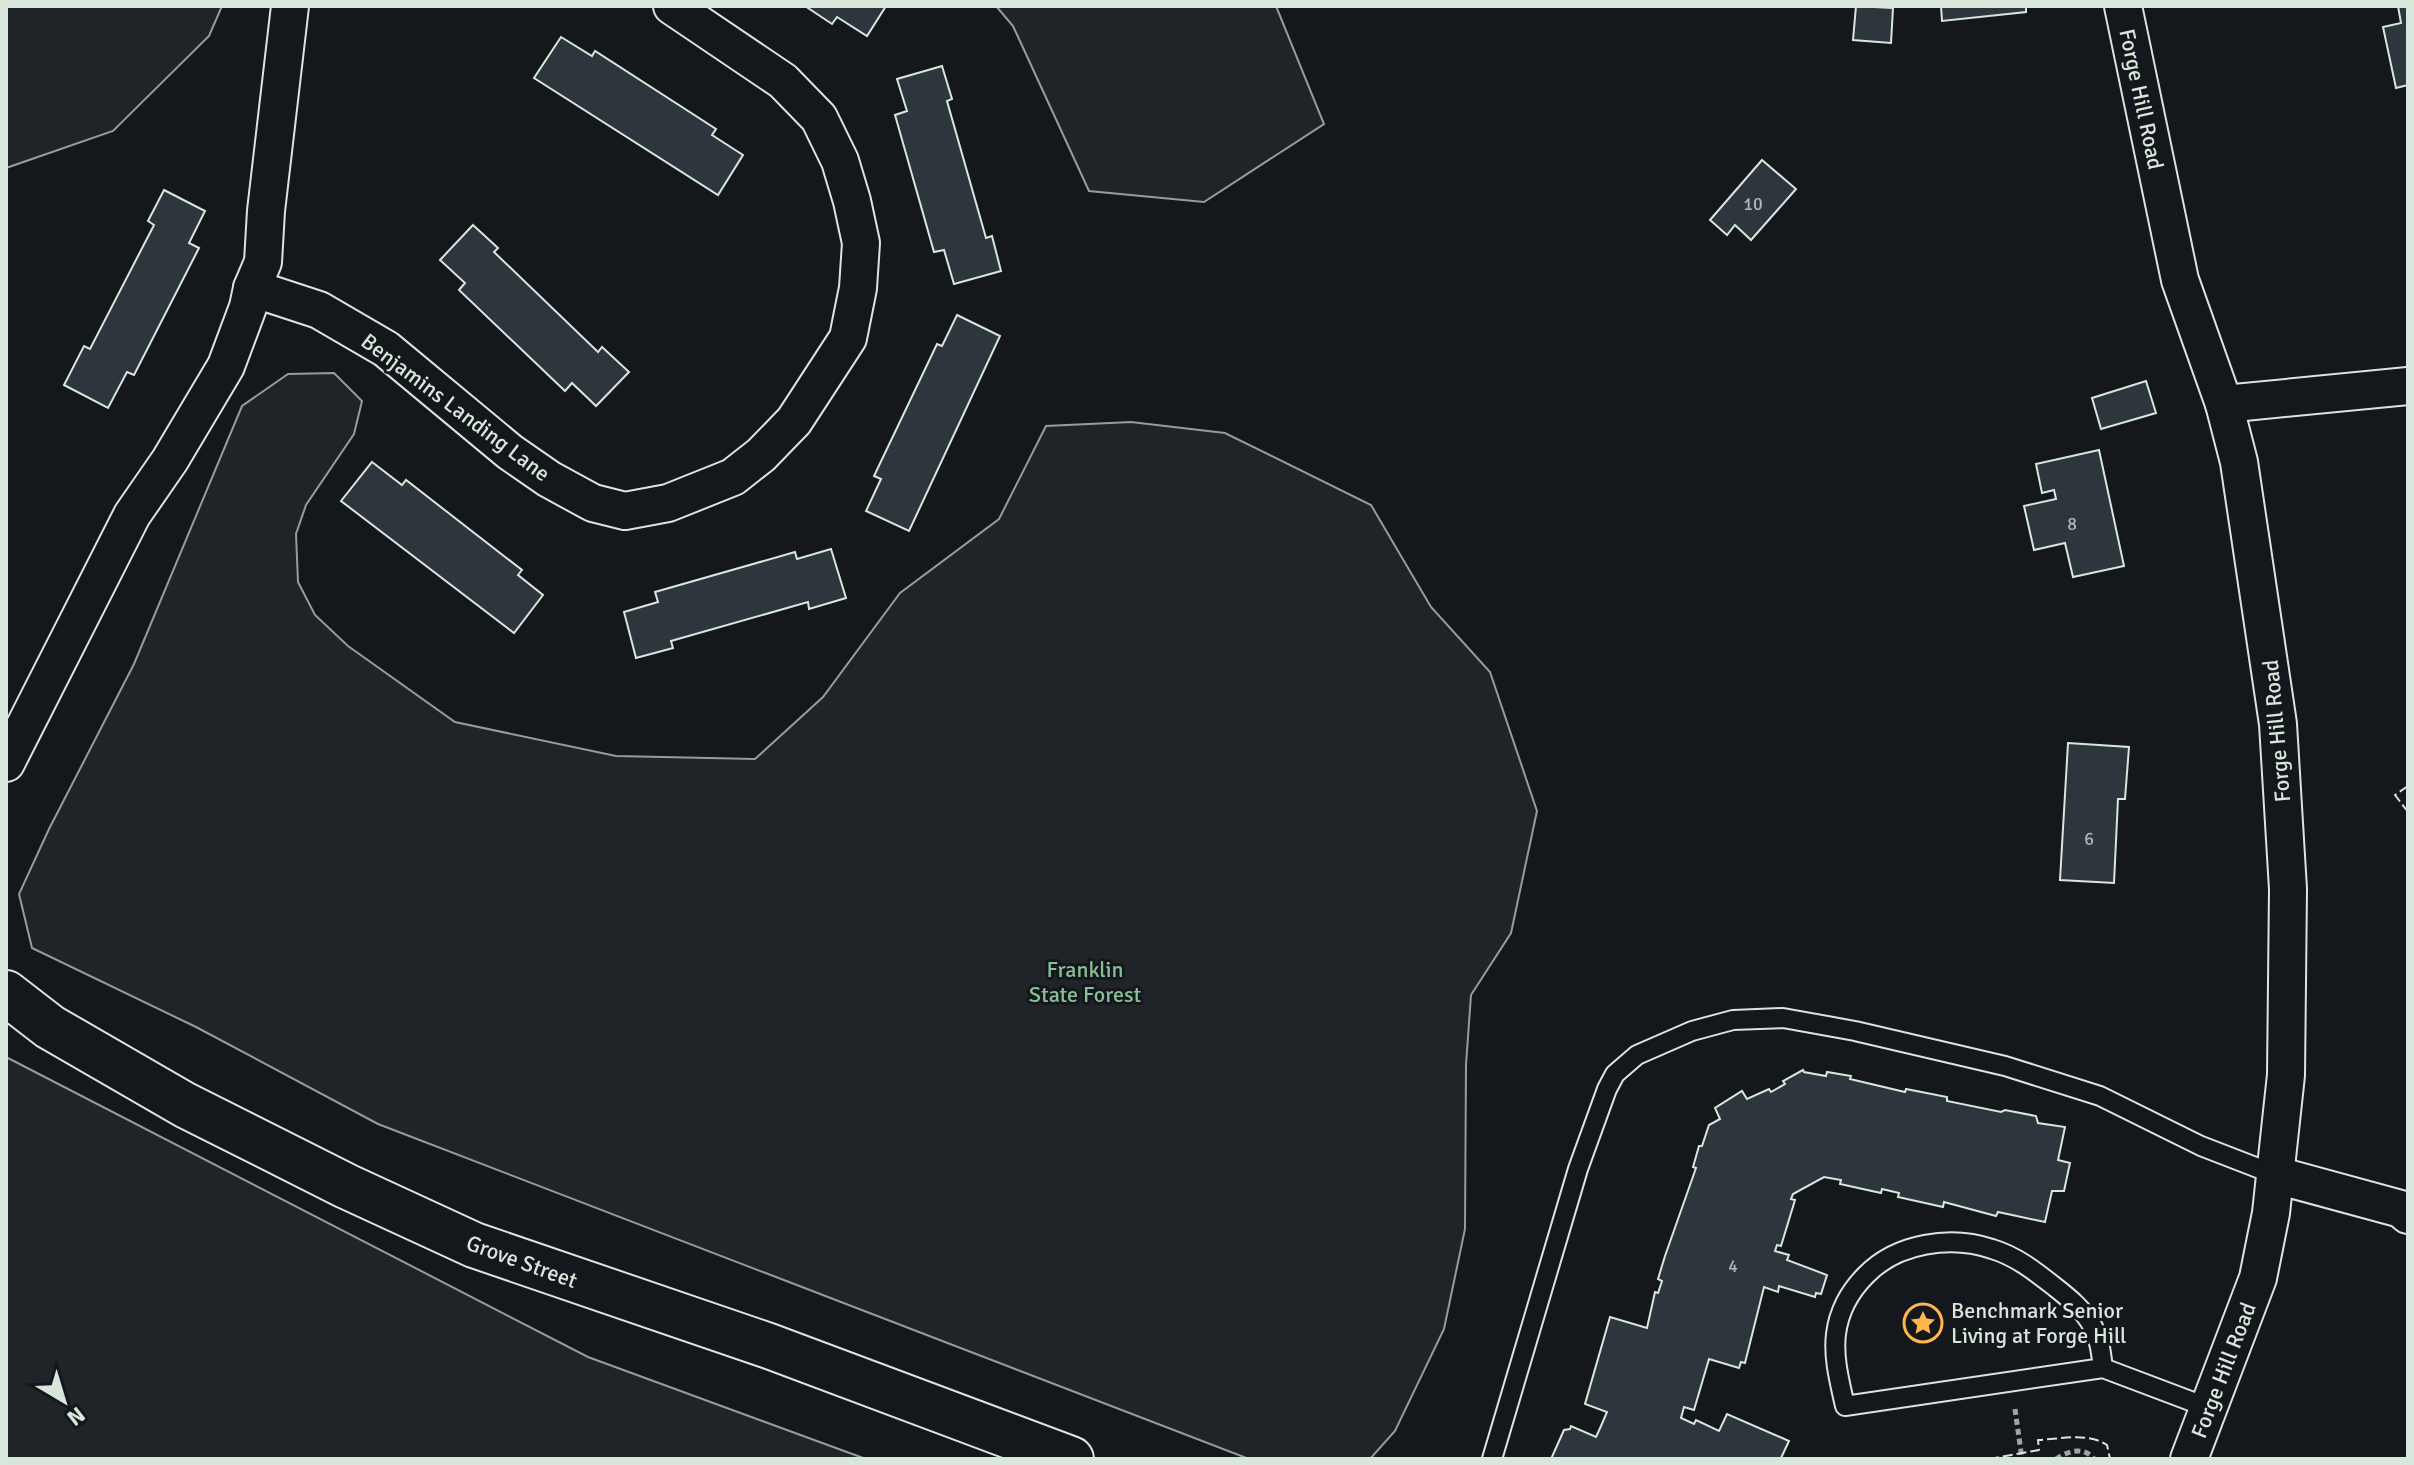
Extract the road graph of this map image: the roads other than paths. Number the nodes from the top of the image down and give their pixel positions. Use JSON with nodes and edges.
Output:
{"nodes":[{"id":1,"x":290,"y":6,"type":"edge"},
{"id":2,"x":672,"y":6,"type":"edge"},
{"id":3,"x":2123,"y":6,"type":"edge"},
{"id":4,"x":252,"y":288,"type":"junction"},
{"id":5,"x":2408,"y":386,"type":"edge"},
{"id":6,"x":2224,"y":404,"type":"junction"},
{"id":7,"x":6,"y":763,"type":"edge"},
{"id":8,"x":6,"y":993,"type":"edge"},
{"id":9,"x":2276,"y":1175,"type":"junction"},
{"id":10,"x":2408,"y":1215,"type":"edge"},
{"id":11,"x":2103,"y":1368,"type":"junction"},
{"id":12,"x":2209,"y":1408,"type":"junction"},
{"id":13,"x":1071,"y":1459,"type":"edge"},
{"id":14,"x":1492,"y":1459,"type":"edge"},
{"id":15,"x":2189,"y":1459,"type":"edge"}],
"edges":[{"from":1,"to":4,"type":"street"},
{"from":2,"to":4,"type":"street","name":"Benjamins Landing Lane"},
{"from":3,"to":6,"type":"street","name":"Forge Hill Road"},
{"from":4,"to":7,"type":"street"},
{"from":5,"to":6,"type":"street"},
{"from":6,"to":9,"type":"street","name":"Forge Hill Road"},
{"from":8,"to":13,"type":"main road","name":"Grove Street"},
{"from":9,"to":10,"type":"street"},
{"from":9,"to":12,"type":"street","name":"Forge Hill Road"},
{"from":9,"to":14,"type":"lane"},
{"from":11,"to":11,"type":"lane"},
{"from":11,"to":12,"type":"lane"},
{"from":12,"to":15,"type":"street","name":"Forge Hill Road"}]}
